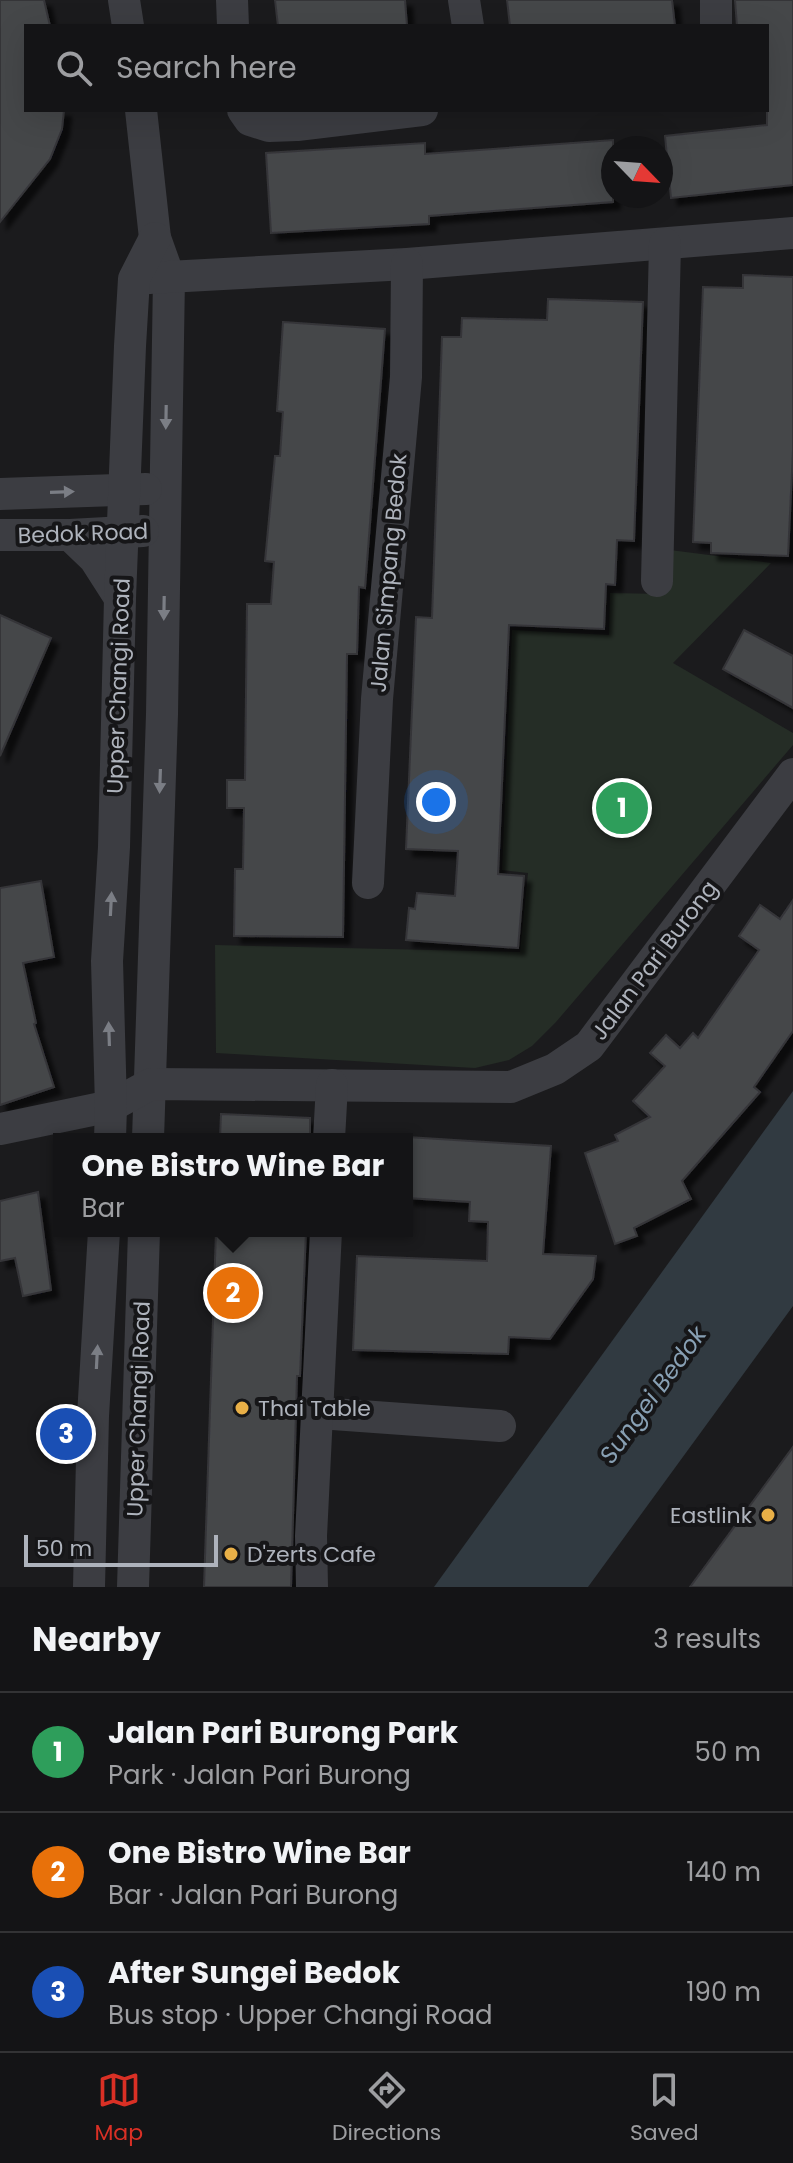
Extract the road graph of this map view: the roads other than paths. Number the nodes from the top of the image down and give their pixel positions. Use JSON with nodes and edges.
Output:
{"nodes":[{"id":1,"x":124,"y":0,"type":"edge"},
{"id":2,"x":232,"y":0,"type":"edge"},
{"id":3,"x":464,"y":0,"type":"edge"},
{"id":4,"x":716,"y":0,"type":"edge"},
{"id":5,"x":128,"y":24,"type":"edge"},
{"id":6,"x":233,"y":24,"type":"edge"},
{"id":7,"x":468,"y":24,"type":"edge"},
{"id":8,"x":716,"y":24,"type":"edge"},
{"id":9,"x":141,"y":112,"type":"edge"},
{"id":10,"x":244,"y":112,"type":"edge"},
{"id":11,"x":404,"y":112,"type":"edge"},
{"id":12,"x":793,"y":233,"type":"edge"},
{"id":13,"x":155,"y":238,"type":"junction"},
{"id":14,"x":665,"y":244,"type":"junction"},
{"id":15,"x":407,"y":264,"type":"junction"},
{"id":16,"x":169,"y":277,"type":"junction"},
{"id":17,"x":134,"y":279,"type":"junction"},
{"id":18,"x":125,"y":489,"type":"junction"},
{"id":19,"x":165,"y":489,"type":"junction"},
{"id":20,"x":0,"y":494,"type":"edge"},
{"id":21,"x":166,"y":530,"type":"junction"},
{"id":22,"x":123,"y":531,"type":"junction"},
{"id":23,"x":0,"y":535,"type":"edge"},
{"id":24,"x":70,"y":535,"type":"junction"},
{"id":25,"x":657,"y":581,"type":"dead end"},
{"id":26,"x":120,"y":598,"type":"junction"},
{"id":27,"x":793,"y":774,"type":"edge"},
{"id":28,"x":368,"y":883,"type":"dead end"},
{"id":29,"x":151,"y":1084,"type":"junction"},
{"id":30,"x":332,"y":1085,"type":"junction"},
{"id":31,"x":111,"y":1106,"type":"junction"},
{"id":32,"x":0,"y":1129,"type":"edge"},
{"id":33,"x":110,"y":1133,"type":"edge"},
{"id":34,"x":148,"y":1133,"type":"edge"},
{"id":35,"x":329,"y":1133,"type":"edge"},
{"id":36,"x":104,"y":1237,"type":"edge"},
{"id":37,"x":144,"y":1237,"type":"edge"},
{"id":38,"x":326,"y":1237,"type":"edge"},
{"id":39,"x":319,"y":1413,"type":"junction"},
{"id":40,"x":500,"y":1426,"type":"dead end"},
{"id":41,"x":89,"y":1587,"type":"edge"},
{"id":42,"x":133,"y":1587,"type":"edge"},
{"id":43,"x":312,"y":1587,"type":"edge"}],
"edges":[{"from":1,"to":5,"type":"street"},
{"from":2,"to":6,"type":"street"},
{"from":3,"to":7,"type":"street"},
{"from":4,"to":8,"type":"street"},
{"from":9,"to":13,"type":"street","name":"Upper Changi Road"},
{"from":10,"to":11,"type":"street"},
{"from":12,"to":14,"type":"street"},
{"from":13,"to":16,"type":"street","name":"Upper Changi Road"},
{"from":13,"to":17,"type":"street","name":"Upper Changi Road"},
{"from":14,"to":15,"type":"street"},
{"from":14,"to":25,"type":"street"},
{"from":15,"to":16,"type":"street"},
{"from":15,"to":28,"type":"street","name":"Jalan Simpang Bedok"},
{"from":16,"to":17,"type":"street"},
{"from":16,"to":19,"type":"street","name":"Upper Changi Road","one_way":true},
{"from":17,"to":18,"type":"street","name":"Upper Changi Road"},
{"from":18,"to":19,"type":"street","name":"Bedok Road"},
{"from":20,"to":18,"type":"street","name":"Bedok Road","one_way":true},
{"from":18,"to":22,"type":"street","name":"Upper Changi Road"},
{"from":19,"to":21,"type":"street","name":"Upper Changi Road"},
{"from":21,"to":22,"type":"street","name":"Bedok Road"},
{"from":21,"to":29,"type":"street","name":"Upper Changi Road","one_way":true},
{"from":22,"to":24,"type":"street","name":"Bedok Road"},
{"from":22,"to":26,"type":"street","name":"Upper Changi Road"},
{"from":23,"to":24,"type":"street","name":"Bedok Road"},
{"from":24,"to":26,"type":"street"},
{"from":31,"to":26,"type":"street","name":"Upper Changi Road","one_way":true},
{"from":27,"to":30,"type":"street","name":"Jalan Pari Burong"},
{"from":29,"to":30,"type":"street","name":"Jalan Pari Burong"},
{"from":29,"to":31,"type":"street","name":"Jalan Pari Burong"},
{"from":29,"to":34,"type":"street","name":"Upper Changi Road"},
{"from":30,"to":35,"type":"street"},
{"from":31,"to":32,"type":"street","name":"Jalan Pari Burong"},
{"from":31,"to":33,"type":"street","name":"Upper Changi Road"},
{"from":41,"to":36,"type":"street","name":"Upper Changi Road","one_way":true},
{"from":37,"to":42,"type":"street","name":"Upper Changi Road"},
{"from":38,"to":39,"type":"street"},
{"from":39,"to":40,"type":"street"},
{"from":39,"to":43,"type":"street"}]}
